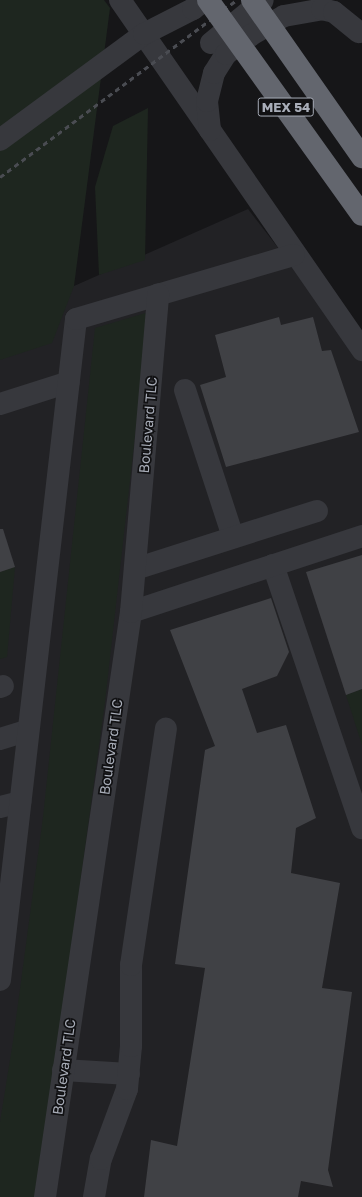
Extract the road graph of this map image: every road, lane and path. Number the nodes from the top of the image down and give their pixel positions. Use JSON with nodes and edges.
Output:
{"nodes":[{"id":1,"x":120,"y":0,"type":"edge"},
{"id":2,"x":205,"y":0,"type":"edge"},
{"id":3,"x":208,"y":0,"type":"edge"},
{"id":4,"x":252,"y":0,"type":"edge"},
{"id":5,"x":263,"y":0,"type":"edge"},
{"id":6,"x":342,"y":0,"type":"edge"},
{"id":7,"x":144,"y":34,"type":"junction"},
{"id":8,"x":360,"y":34,"type":"edge"},
{"id":9,"x":211,"y":43,"type":"dead end"},
{"id":10,"x":211,"y":135,"type":"junction"},
{"id":11,"x":0,"y":140,"type":"edge"},
{"id":12,"x":362,"y":156,"type":"edge"},
{"id":13,"x":362,"y":215,"type":"edge"},
{"id":14,"x":294,"y":255,"type":"junction"},
{"id":15,"x":158,"y":294,"type":"junction"},
{"id":16,"x":362,"y":350,"type":"edge"},
{"id":17,"x":69,"y":382,"type":"junction"},
{"id":18,"x":185,"y":390,"type":"dead end"},
{"id":19,"x":0,"y":404,"type":"edge"},
{"id":20,"x":317,"y":511,"type":"dead end"},
{"id":21,"x":362,"y":536,"type":"edge"},
{"id":22,"x":233,"y":538,"type":"junction"},
{"id":23,"x":273,"y":566,"type":"junction"},
{"id":24,"x":135,"y":568,"type":"junction"},
{"id":25,"x":131,"y":612,"type":"junction"},
{"id":26,"x":166,"y":729,"type":"dead end"},
{"id":27,"x":27,"y":731,"type":"junction"},
{"id":28,"x":0,"y":739,"type":"edge"},
{"id":29,"x":10,"y":805,"type":"edge"},
{"id":30,"x":362,"y":828,"type":"edge"},
{"id":31,"x":1,"y":971,"type":"edge"},
{"id":32,"x":63,"y":1070,"type":"junction"},
{"id":33,"x":129,"y":1074,"type":"junction"},
{"id":34,"x":45,"y":1197,"type":"edge"},
{"id":35,"x":94,"y":1197,"type":"edge"}],
"edges":[{"from":1,"to":7,"type":"street"},
{"from":2,"to":7,"type":"street"},
{"from":3,"to":13,"type":"highway","number":"MEX 54","bridge":true},
{"from":4,"to":12,"type":"highway","number":"MEX 54","bridge":true},
{"from":5,"to":9,"type":"street"},
{"from":6,"to":8,"type":"street"},
{"from":7,"to":10,"type":"street"},
{"from":7,"to":11,"type":"street"},
{"from":8,"to":10,"type":"street"},
{"from":10,"to":14,"type":"street"},
{"from":14,"to":15,"type":"street"},
{"from":14,"to":16,"type":"street"},
{"from":15,"to":17,"type":"street"},
{"from":15,"to":24,"type":"street","name":"Boulevard TLC"},
{"from":17,"to":19,"type":"street"},
{"from":17,"to":27,"type":"street"},
{"from":18,"to":22,"type":"street"},
{"from":20,"to":22,"type":"street"},
{"from":21,"to":23,"type":"street"},
{"from":22,"to":24,"type":"street"},
{"from":23,"to":25,"type":"street"},
{"from":23,"to":30,"type":"street"},
{"from":24,"to":25,"type":"street","name":"Boulevard TLC"},
{"from":25,"to":32,"type":"street","name":"Boulevard TLC"},
{"from":26,"to":33,"type":"street"},
{"from":27,"to":28,"type":"street"},
{"from":27,"to":29,"type":"street"},
{"from":29,"to":31,"type":"street"},
{"from":32,"to":33,"type":"street"},
{"from":32,"to":34,"type":"street","name":"Boulevard TLC"},
{"from":33,"to":35,"type":"street"}]}
